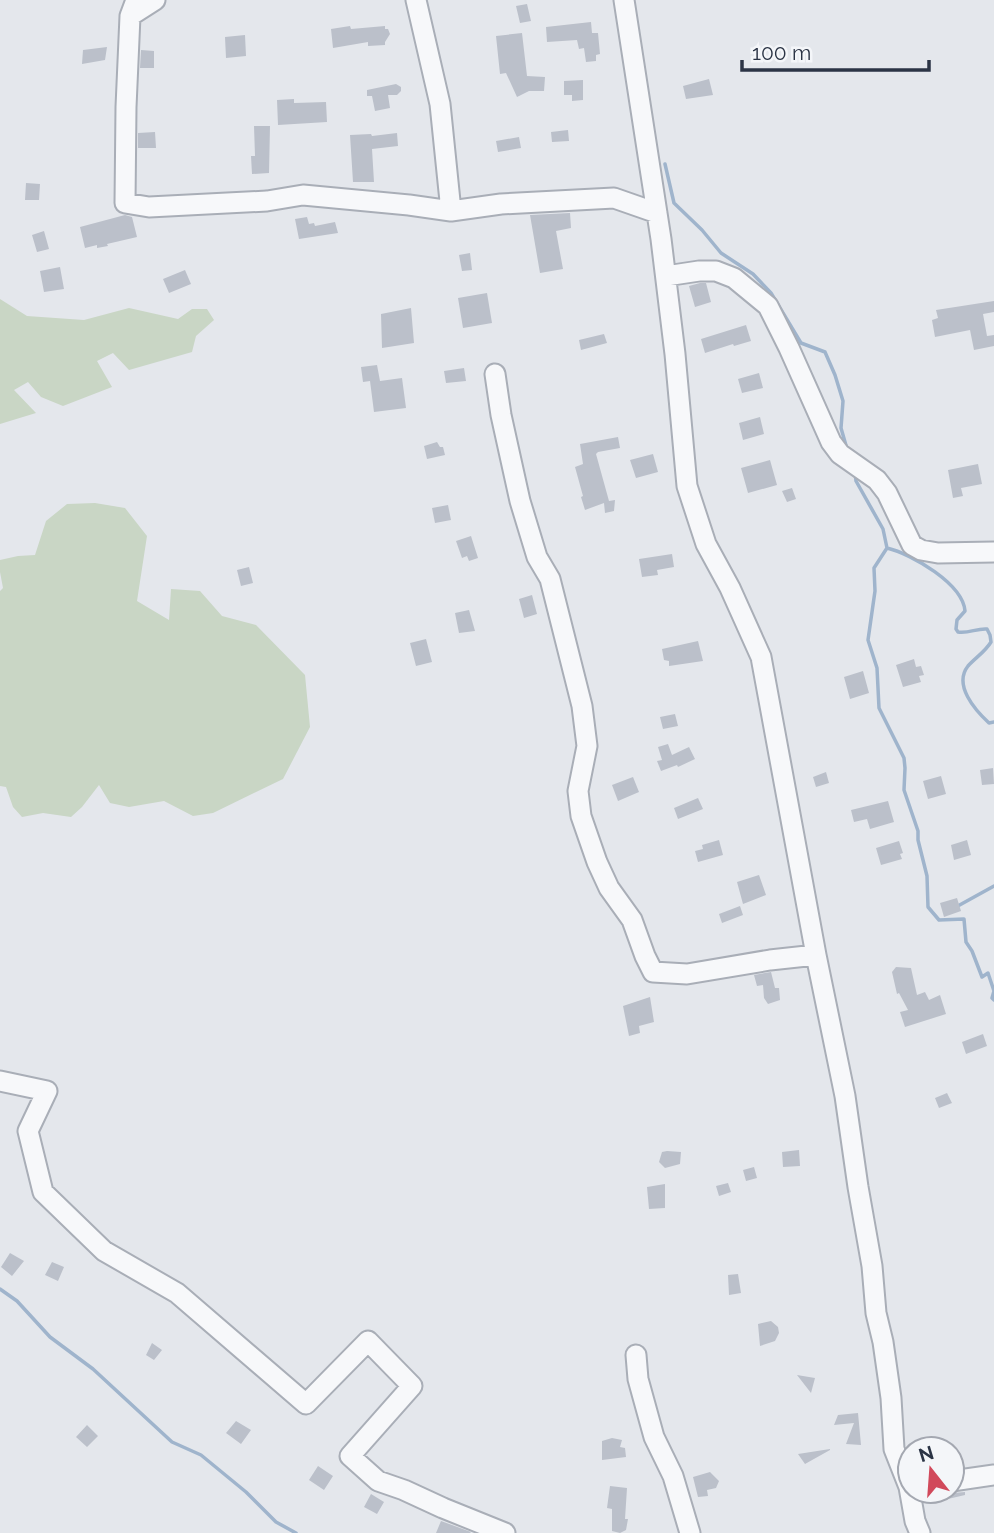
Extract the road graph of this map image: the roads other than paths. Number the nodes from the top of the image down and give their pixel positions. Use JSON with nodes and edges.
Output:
{"nodes":[{"id":1,"x":155,"y":0,"type":"edge"},
{"id":2,"x":416,"y":0,"type":"edge"},
{"id":3,"x":624,"y":0,"type":"edge"},
{"id":4,"x":133,"y":8,"type":"edge"},
{"id":5,"x":451,"y":211,"type":"junction"},
{"id":6,"x":657,"y":213,"type":"junction"},
{"id":7,"x":666,"y":276,"type":"junction"},
{"id":8,"x":495,"y":374,"type":"dead end"},
{"id":9,"x":994,"y":552,"type":"edge"},
{"id":10,"x":816,"y":955,"type":"junction"},
{"id":11,"x":0,"y":1081,"type":"edge"},
{"id":12,"x":636,"y":1354,"type":"dead end"},
{"id":13,"x":896,"y":1454,"type":"edge"},
{"id":14,"x":994,"y":1475,"type":"edge"},
{"id":15,"x":966,"y":1479,"type":"edge"},
{"id":16,"x":912,"y":1505,"type":"edge"},
{"id":17,"x":505,"y":1533,"type":"edge"},
{"id":18,"x":690,"y":1533,"type":"edge"},
{"id":19,"x":920,"y":1533,"type":"edge"}],
"edges":[{"from":1,"to":4,"type":"street"},
{"from":2,"to":5,"type":"street"},
{"from":3,"to":6,"type":"street"},
{"from":4,"to":5,"type":"street"},
{"from":5,"to":6,"type":"street"},
{"from":6,"to":7,"type":"street"},
{"from":7,"to":9,"type":"street"},
{"from":7,"to":10,"type":"street"},
{"from":8,"to":10,"type":"street"},
{"from":10,"to":13,"type":"street"},
{"from":11,"to":17,"type":"street"},
{"from":12,"to":18,"type":"street"},
{"from":14,"to":15,"type":"street"},
{"from":16,"to":19,"type":"street"}]}
